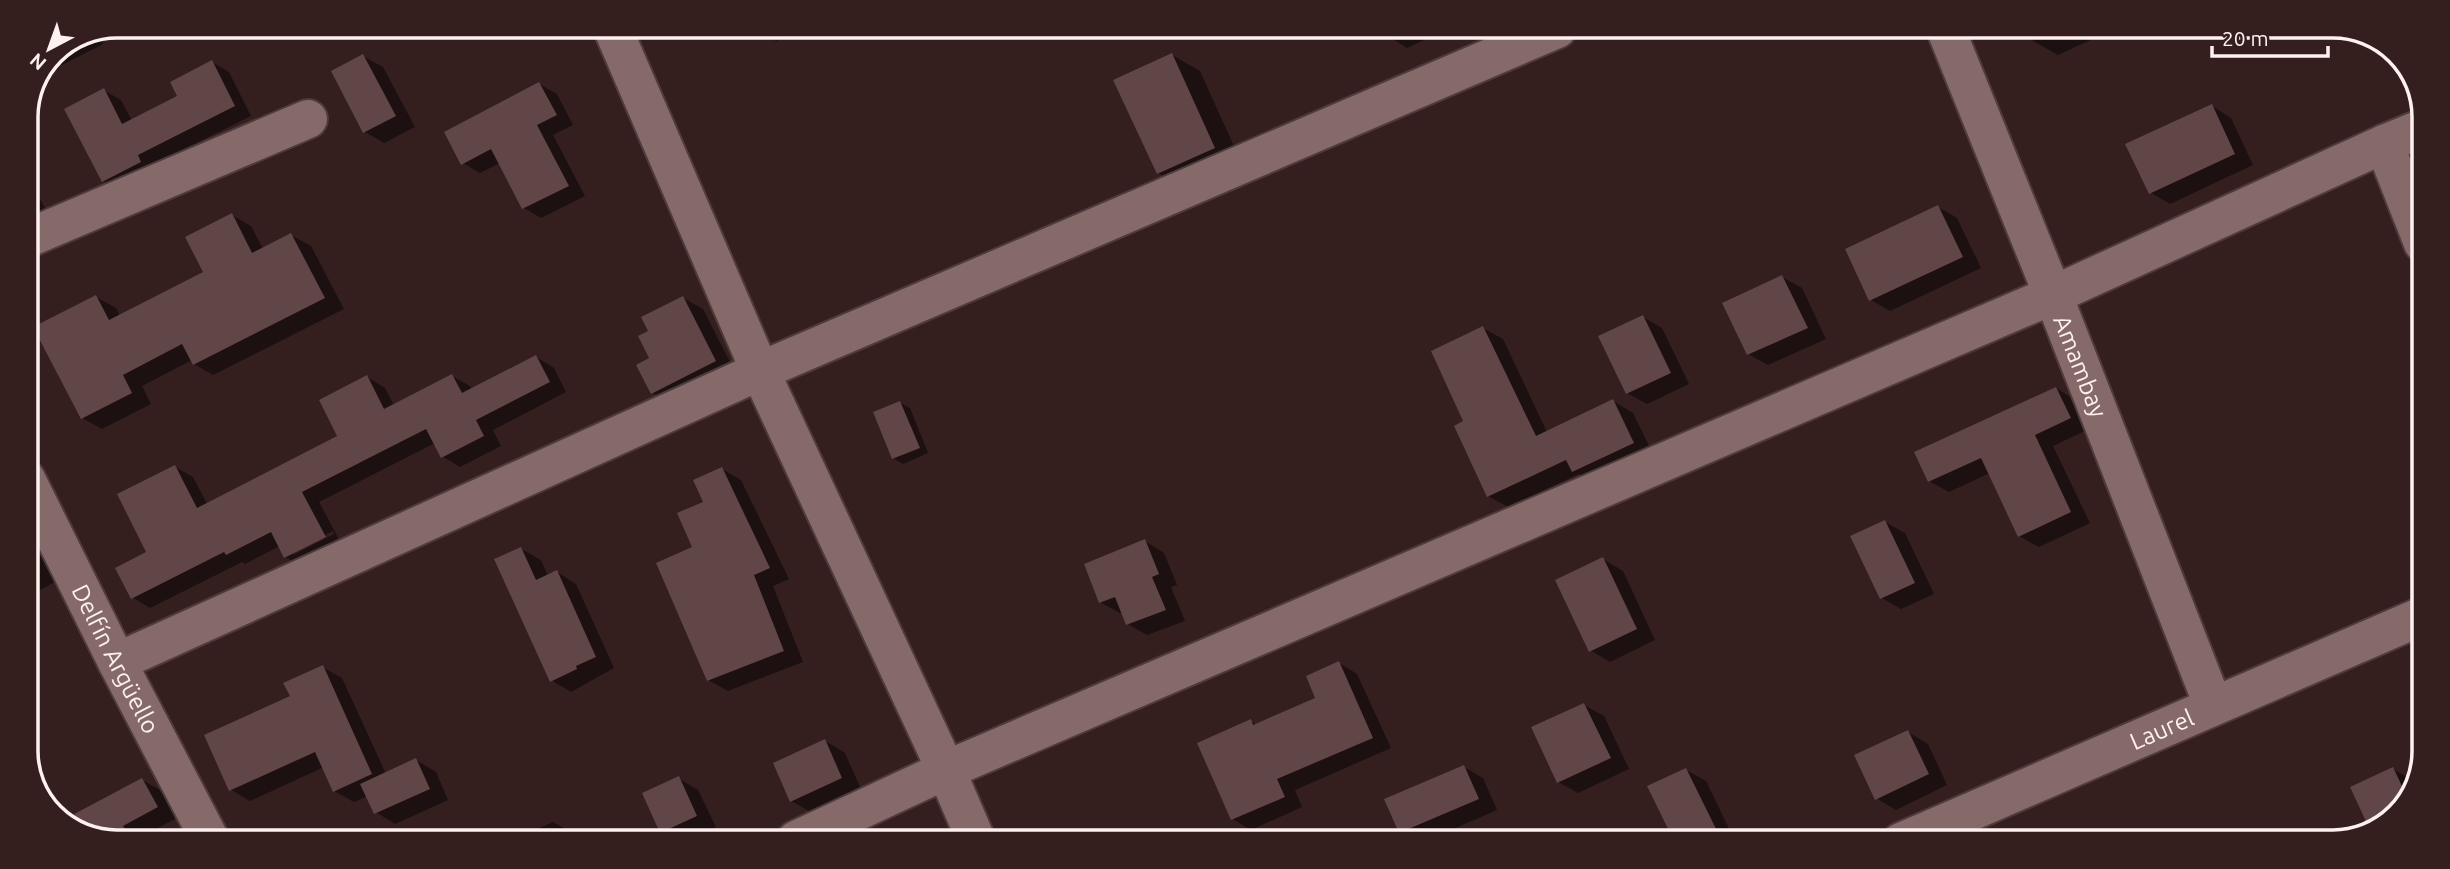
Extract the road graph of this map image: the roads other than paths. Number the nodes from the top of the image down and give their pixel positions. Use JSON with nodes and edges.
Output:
{"nodes":[{"id":1,"x":617,"y":39,"type":"edge"},
{"id":2,"x":1534,"y":39,"type":"edge"},
{"id":3,"x":1950,"y":39,"type":"edge"},
{"id":4,"x":309,"y":119,"type":"dead end"},
{"id":5,"x":2411,"y":133,"type":"edge"},
{"id":6,"x":2384,"y":144,"type":"junction"},
{"id":7,"x":2411,"y":213,"type":"edge"},
{"id":8,"x":38,"y":234,"type":"edge"},
{"id":9,"x":2053,"y":295,"type":"junction"},
{"id":10,"x":760,"y":371,"type":"junction"},
{"id":11,"x":39,"y":504,"type":"edge"},
{"id":12,"x":2412,"y":620,"type":"edge"},
{"id":13,"x":117,"y":662,"type":"junction"},
{"id":14,"x":2213,"y":705,"type":"junction"},
{"id":15,"x":946,"y":770,"type":"junction"},
{"id":16,"x":205,"y":830,"type":"edge"},
{"id":17,"x":816,"y":830,"type":"edge"},
{"id":18,"x":972,"y":830,"type":"edge"},
{"id":19,"x":1928,"y":830,"type":"edge"}],
"edges":[{"from":1,"to":10,"type":"street"},
{"from":2,"to":10,"type":"street"},
{"from":3,"to":9,"type":"street","name":"Amambay"},
{"from":4,"to":8,"type":"street"},
{"from":5,"to":6,"type":"street"},
{"from":6,"to":7,"type":"street"},
{"from":6,"to":9,"type":"street"},
{"from":9,"to":14,"type":"street","name":"Amambay"},
{"from":9,"to":15,"type":"street"},
{"from":10,"to":13,"type":"street"},
{"from":10,"to":15,"type":"street"},
{"from":11,"to":13,"type":"street","name":"Delfín Argüello"},
{"from":12,"to":14,"type":"street","name":"Laurel"},
{"from":13,"to":16,"type":"street","name":"Delfín Argüello"},
{"from":14,"to":19,"type":"street","name":"Laurel"},
{"from":15,"to":17,"type":"street"},
{"from":15,"to":18,"type":"street"}]}
